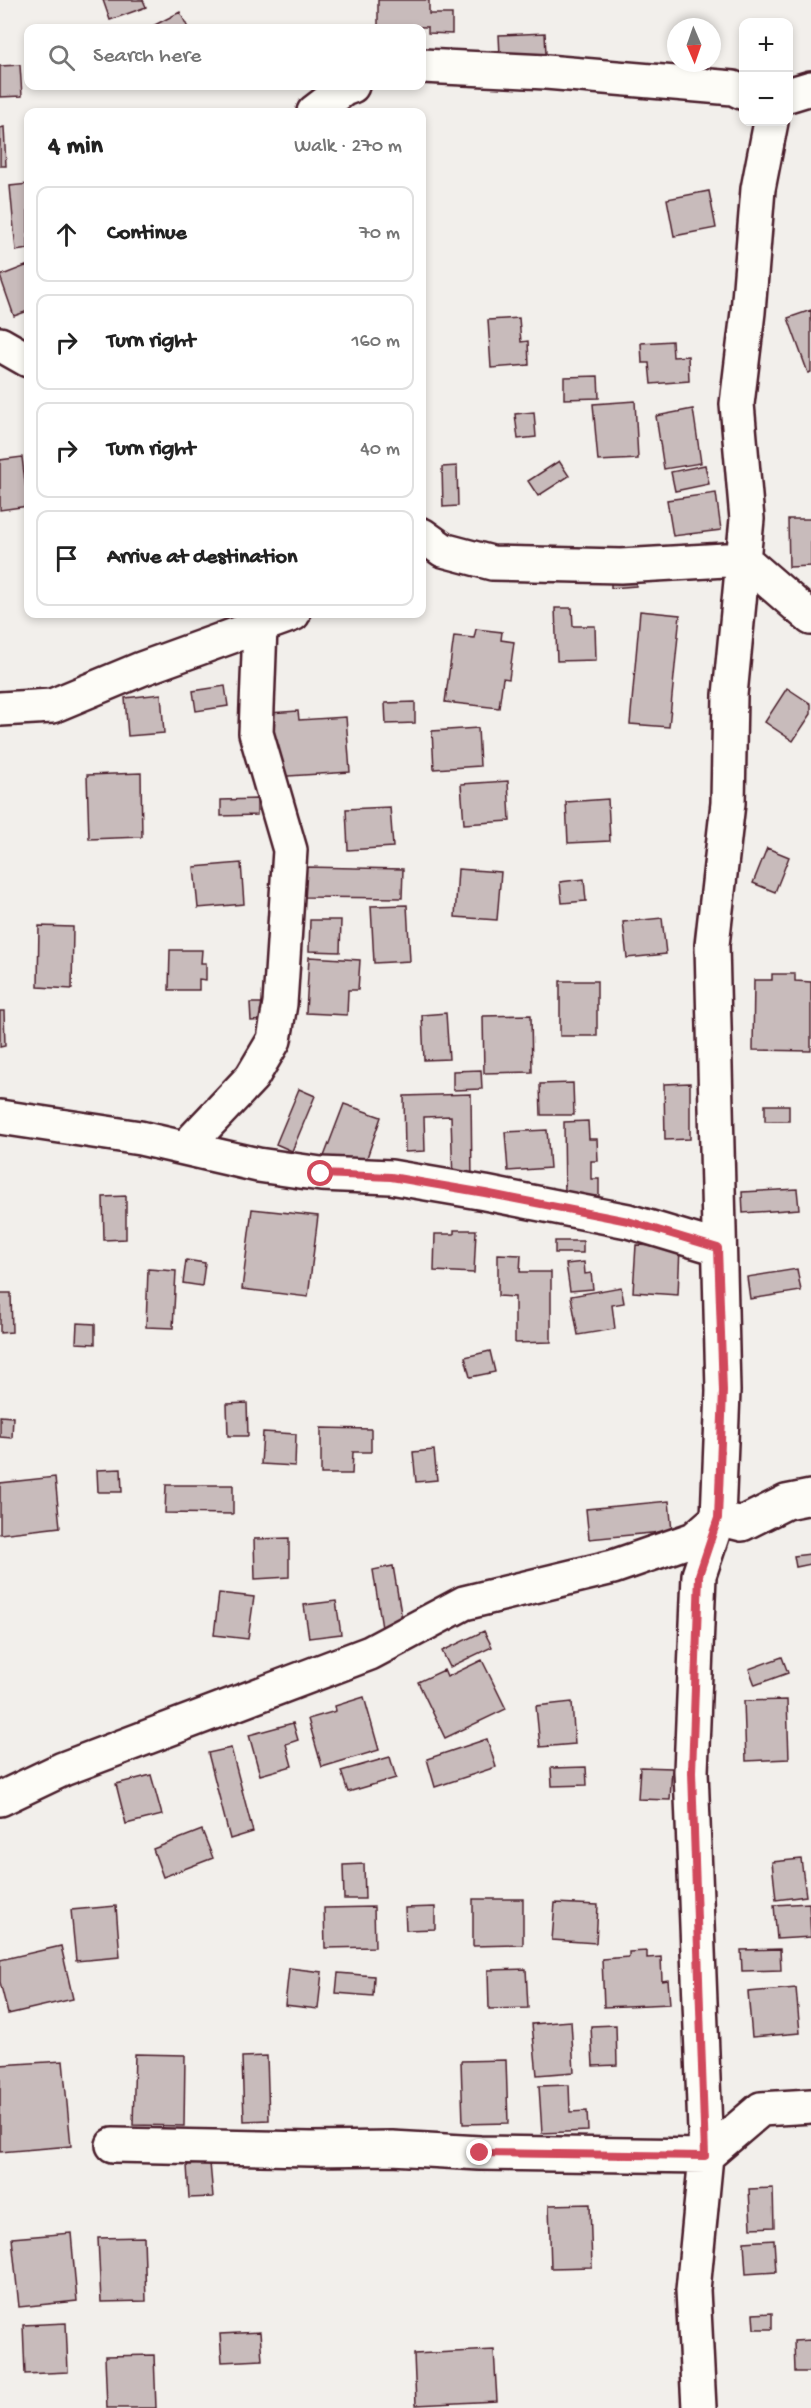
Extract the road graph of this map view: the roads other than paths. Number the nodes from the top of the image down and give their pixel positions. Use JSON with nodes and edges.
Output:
{"nodes":[{"id":1,"x":426,"y":66,"type":"edge"},
{"id":2,"x":811,"y":88,"type":"edge"},
{"id":3,"x":342,"y":90,"type":"edge"},
{"id":4,"x":739,"y":90,"type":"edge"},
{"id":5,"x":793,"y":94,"type":"edge"},
{"id":6,"x":319,"y":108,"type":"edge"},
{"id":7,"x":770,"y":126,"type":"edge"},
{"id":8,"x":0,"y":344,"type":"edge"},
{"id":9,"x":24,"y":358,"type":"edge"},
{"id":10,"x":428,"y":548,"type":"edge"},
{"id":11,"x":743,"y":559,"type":"junction"},
{"id":12,"x":283,"y":618,"type":"edge"},
{"id":13,"x":811,"y":618,"type":"edge"},
{"id":14,"x":260,"y":627,"type":"junction"},
{"id":15,"x":0,"y":709,"type":"edge"},
{"id":16,"x":0,"y":1117,"type":"edge"},
{"id":17,"x":185,"y":1148,"type":"junction"},
{"id":18,"x":718,"y":1248,"type":"junction"},
{"id":19,"x":803,"y":1502,"type":"edge"},
{"id":20,"x":718,"y":1518,"type":"junction"},
{"id":21,"x":0,"y":1799,"type":"edge"},
{"id":22,"x":811,"y":2106,"type":"edge"},
{"id":23,"x":112,"y":2145,"type":"dead end"},
{"id":24,"x":705,"y":2156,"type":"junction"},
{"id":25,"x":699,"y":2408,"type":"edge"}],
"edges":[{"from":1,"to":4,"type":"street"},
{"from":2,"to":5,"type":"street"},
{"from":3,"to":6,"type":"street"},
{"from":7,"to":11,"type":"street"},
{"from":8,"to":9,"type":"street"},
{"from":10,"to":11,"type":"street"},
{"from":11,"to":13,"type":"street"},
{"from":11,"to":18,"type":"street"},
{"from":12,"to":14,"type":"street"},
{"from":14,"to":15,"type":"street"},
{"from":14,"to":17,"type":"street"},
{"from":16,"to":17,"type":"street"},
{"from":17,"to":18,"type":"street"},
{"from":18,"to":20,"type":"street"},
{"from":19,"to":20,"type":"street"},
{"from":20,"to":21,"type":"street"},
{"from":20,"to":24,"type":"street"},
{"from":22,"to":24,"type":"street"},
{"from":23,"to":24,"type":"street"},
{"from":24,"to":25,"type":"street"}]}
